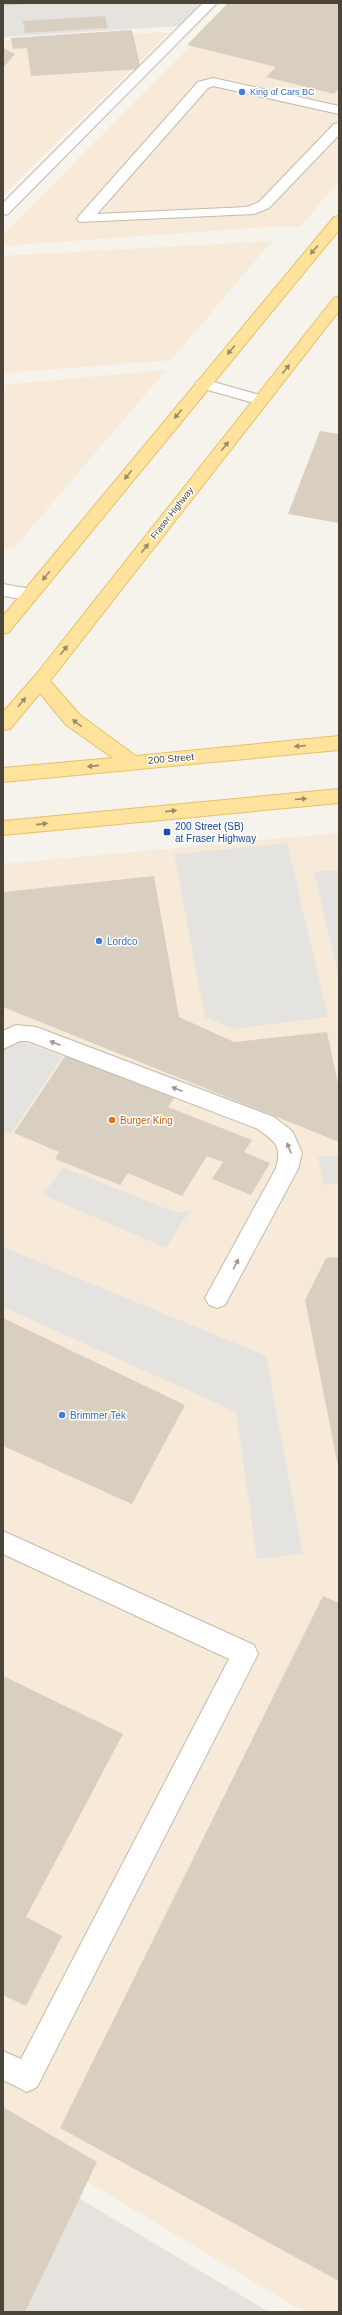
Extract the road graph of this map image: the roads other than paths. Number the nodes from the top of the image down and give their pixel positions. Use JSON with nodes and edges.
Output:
{"nodes":[{"id":1,"x":210,"y":3,"type":"edge"},
{"id":2,"x":339,"y":110,"type":"edge"},
{"id":3,"x":339,"y":128,"type":"edge"},
{"id":4,"x":3,"y":211,"type":"edge"},
{"id":5,"x":339,"y":220,"type":"edge"},
{"id":6,"x":339,"y":301,"type":"edge"},
{"id":7,"x":203,"y":384,"type":"junction"},
{"id":8,"x":261,"y":400,"type":"junction"},
{"id":9,"x":3,"y":590,"type":"edge"},
{"id":10,"x":30,"y":594,"type":"junction"},
{"id":11,"x":3,"y":628,"type":"edge"},
{"id":12,"x":40,"y":681,"type":"junction"},
{"id":13,"x":3,"y":724,"type":"edge"},
{"id":14,"x":339,"y":743,"type":"edge"},
{"id":15,"x":132,"y":762,"type":"junction"},
{"id":16,"x":3,"y":775,"type":"edge"},
{"id":17,"x":339,"y":796,"type":"edge"},
{"id":18,"x":3,"y":828,"type":"edge"},
{"id":19,"x":3,"y":1041,"type":"edge"},
{"id":20,"x":217,"y":1298,"type":"dead end"},
{"id":21,"x":3,"y":1542,"type":"edge"},
{"id":22,"x":3,"y":2065,"type":"edge"}],
"edges":[{"from":1,"to":4,"type":"lane"},
{"from":2,"to":3,"type":"lane"},
{"from":5,"to":7,"type":"main road","one_way":true},
{"from":8,"to":6,"type":"main road","name":"Fraser Highway","one_way":true},
{"from":7,"to":8,"type":"lane"},
{"from":7,"to":10,"type":"main road","one_way":true},
{"from":12,"to":8,"type":"main road","name":"Fraser Highway","one_way":true},
{"from":9,"to":10,"type":"lane"},
{"from":10,"to":11,"type":"main road"},
{"from":13,"to":12,"type":"main road","name":"Fraser Highway","one_way":true},
{"from":15,"to":12,"type":"main road","one_way":true},
{"from":14,"to":15,"type":"main road","name":"200 Street","one_way":true},
{"from":15,"to":16,"type":"main road","name":"200 Street","one_way":true},
{"from":18,"to":17,"type":"main road","one_way":true},
{"from":20,"to":19,"type":"lane","one_way":true},
{"from":21,"to":22,"type":"lane"}]}
